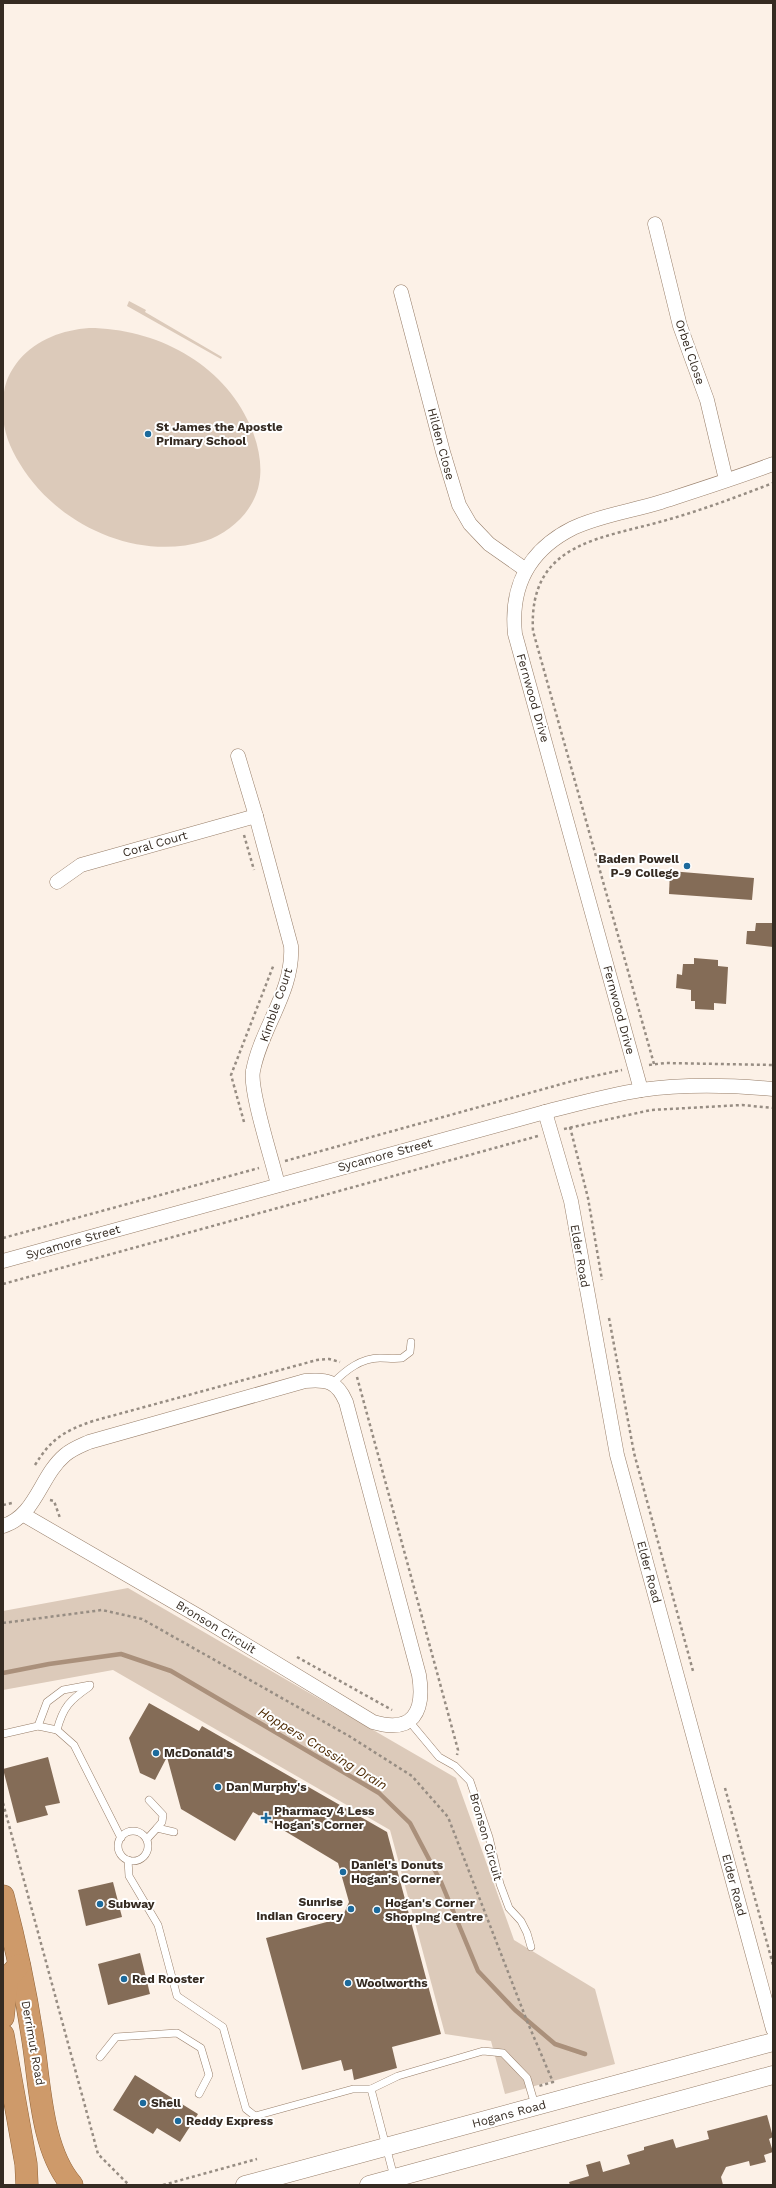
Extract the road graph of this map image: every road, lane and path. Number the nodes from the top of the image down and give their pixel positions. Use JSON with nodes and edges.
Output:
{"nodes":[{"id":1,"x":656,"y":224,"type":"dead end"},
{"id":2,"x":401,"y":292,"type":"dead end"},
{"id":3,"x":773,"y":464,"type":"edge"},
{"id":4,"x":726,"y":480,"type":"junction"},
{"id":5,"x":773,"y":483,"type":"edge"},
{"id":6,"x":526,"y":570,"type":"junction"},
{"id":7,"x":238,"y":756,"type":"dead end"},
{"id":8,"x":256,"y":816,"type":"junction"},
{"id":9,"x":240,"y":821,"type":"junction"},
{"id":10,"x":254,"y":871,"type":"dead end"},
{"id":11,"x":57,"y":882,"type":"dead end"},
{"id":12,"x":274,"y":957,"type":"dead end"},
{"id":13,"x":654,"y":1064,"type":"junction"},
{"id":14,"x":773,"y":1065,"type":"edge"},
{"id":15,"x":635,"y":1068,"type":"junction"},
{"id":16,"x":773,"y":1089,"type":"edge"},
{"id":17,"x":641,"y":1090,"type":"junction"},
{"id":18,"x":773,"y":1108,"type":"edge"},
{"id":19,"x":545,"y":1112,"type":"junction"},
{"id":20,"x":245,"y":1126,"type":"dead end"},
{"id":21,"x":570,"y":1127,"type":"junction"},
{"id":22,"x":551,"y":1132,"type":"junction"},
{"id":23,"x":255,"y":1161,"type":"dead end"},
{"id":24,"x":273,"y":1164,"type":"junction"},
{"id":25,"x":257,"y":1168,"type":"junction"},
{"id":26,"x":278,"y":1185,"type":"junction"},
{"id":27,"x":3,"y":1238,"type":"edge"},
{"id":28,"x":3,"y":1261,"type":"edge"},
{"id":29,"x":602,"y":1281,"type":"dead end"},
{"id":30,"x":3,"y":1284,"type":"edge"},
{"id":31,"x":608,"y":1314,"type":"dead end"},
{"id":32,"x":411,"y":1342,"type":"dead end"},
{"id":33,"x":349,"y":1368,"type":"junction"},
{"id":34,"x":333,"y":1383,"type":"junction"},
{"id":35,"x":34,"y":1467,"type":"dead end"},
{"id":36,"x":16,"y":1502,"type":"dead end"},
{"id":37,"x":3,"y":1505,"type":"edge"},
{"id":38,"x":24,"y":1515,"type":"junction"},
{"id":39,"x":3,"y":1526,"type":"edge"},
{"id":40,"x":3,"y":1623,"type":"edge"},
{"id":41,"x":693,"y":1672,"type":"dead end"},
{"id":42,"x":410,"y":1721,"type":"junction"},
{"id":43,"x":38,"y":1726,"type":"junction"},
{"id":44,"x":57,"y":1730,"type":"junction"},
{"id":45,"x":3,"y":1734,"type":"edge"},
{"id":46,"x":455,"y":1766,"type":"junction"},
{"id":47,"x":724,"y":1785,"type":"dead end"},
{"id":48,"x":149,"y":1800,"type":"dead end"},
{"id":49,"x":3,"y":1803,"type":"edge"},
{"id":50,"x":157,"y":1828,"type":"junction"},
{"id":51,"x":174,"y":1832,"type":"dead end"},
{"id":52,"x":121,"y":1838,"type":"junction"},
{"id":53,"x":147,"y":1839,"type":"junction"},
{"id":54,"x":128,"y":1860,"type":"junction"},
{"id":55,"x":3,"y":1896,"type":"edge"},
{"id":56,"x":531,"y":1947,"type":"dead end"},
{"id":57,"x":19,"y":1965,"type":"junction"},
{"id":58,"x":773,"y":1965,"type":"edge"},
{"id":59,"x":3,"y":2017,"type":"edge"},
{"id":60,"x":773,"y":2029,"type":"edge"},
{"id":61,"x":3,"y":2035,"type":"edge"},
{"id":62,"x":773,"y":2042,"type":"edge"},
{"id":63,"x":100,"y":2056,"type":"dead end"},
{"id":64,"x":773,"y":2075,"type":"edge"},
{"id":65,"x":553,"y":2082,"type":"dead end"},
{"id":66,"x":371,"y":2089,"type":"junction"},
{"id":67,"x":199,"y":2094,"type":"dead end"},
{"id":68,"x":536,"y":2106,"type":"junction"},
{"id":69,"x":386,"y":2147,"type":"junction"},
{"id":70,"x":257,"y":2159,"type":"dead end"},
{"id":71,"x":394,"y":2178,"type":"junction"},
{"id":72,"x":27,"y":2185,"type":"edge"},
{"id":73,"x":72,"y":2185,"type":"edge"},
{"id":74,"x":129,"y":2185,"type":"edge"},
{"id":75,"x":164,"y":2185,"type":"edge"},
{"id":76,"x":245,"y":2185,"type":"edge"},
{"id":77,"x":371,"y":2185,"type":"edge"}],
"edges":[{"from":1,"to":4,"type":"street","name":"Orbel Close"},
{"from":2,"to":6,"type":"street","name":"Hilden Close"},
{"from":3,"to":4,"type":"street","name":"Fernwood Drive"},
{"from":4,"to":6,"type":"street","name":"Fernwood Drive"},
{"from":5,"to":13,"type":"path"},
{"from":6,"to":15,"type":"street","name":"Fernwood Drive"},
{"from":7,"to":8,"type":"street","name":"Kimble Court"},
{"from":8,"to":9,"type":"street","name":"Coral Court"},
{"from":8,"to":24,"type":"street","name":"Kimble Court"},
{"from":9,"to":10,"type":"path"},
{"from":9,"to":11,"type":"street","name":"Coral Court"},
{"from":12,"to":20,"type":"path"},
{"from":13,"to":14,"type":"path"},
{"from":13,"to":15,"type":"path"},
{"from":15,"to":17,"type":"street","name":"Fernwood Drive"},
{"from":15,"to":24,"type":"path"},
{"from":16,"to":17,"type":"street","name":"Sycamore Street"},
{"from":17,"to":19,"type":"street","name":"Sycamore Street"},
{"from":18,"to":21,"type":"path"},
{"from":19,"to":22,"type":"street","name":"Elder Road"},
{"from":19,"to":26,"type":"street","name":"Sycamore Street"},
{"from":21,"to":22,"type":"path"},
{"from":21,"to":29,"type":"path"},
{"from":22,"to":30,"type":"path"},
{"from":22,"to":60,"type":"street","name":"Elder Road"},
{"from":23,"to":25,"type":"path"},
{"from":24,"to":25,"type":"path"},
{"from":24,"to":26,"type":"street","name":"Kimble Court"},
{"from":25,"to":27,"type":"path"},
{"from":26,"to":28,"type":"street","name":"Sycamore Street"},
{"from":31,"to":41,"type":"path"},
{"from":32,"to":33,"type":"lane"},
{"from":33,"to":34,"type":"lane"},
{"from":33,"to":35,"type":"path"},
{"from":33,"to":46,"type":"path"},
{"from":34,"to":38,"type":"street"},
{"from":34,"to":42,"type":"street"},
{"from":36,"to":37,"type":"path"},
{"from":38,"to":39,"type":"street"},
{"from":38,"to":42,"type":"street","name":"Bronson Circuit"},
{"from":40,"to":65,"type":"path"},
{"from":42,"to":46,"type":"lane","name":"Bronson Circuit"},
{"from":43,"to":44,"type":"lane"},
{"from":43,"to":44,"type":"lane"},
{"from":43,"to":45,"type":"lane"},
{"from":44,"to":52,"type":"lane"},
{"from":46,"to":56,"type":"lane","name":"Bronson Circuit"},
{"from":47,"to":58,"type":"path"},
{"from":48,"to":50,"type":"lane"},
{"from":49,"to":74,"type":"path"},
{"from":50,"to":51,"type":"lane"},
{"from":50,"to":53,"type":"lane"},
{"from":52,"to":53,"type":"lane"},
{"from":52,"to":54,"type":"lane"},
{"from":53,"to":54,"type":"lane"},
{"from":54,"to":66,"type":"lane"},
{"from":55,"to":57,"type":"highway","name":"Derrimut Road"},
{"from":57,"to":59,"type":"highway"},
{"from":57,"to":73,"type":"highway","name":"Derrimut Road"},
{"from":61,"to":72,"type":"highway"},
{"from":62,"to":68,"type":"street","name":"Hogans Road"},
{"from":63,"to":67,"type":"lane"},
{"from":64,"to":71,"type":"street"},
{"from":66,"to":68,"type":"lane"},
{"from":66,"to":69,"type":"lane"},
{"from":68,"to":69,"type":"street","name":"Hogans Road"},
{"from":69,"to":71,"type":"lane"},
{"from":69,"to":76,"type":"street","name":"Hogans Road"},
{"from":70,"to":75,"type":"path"},
{"from":71,"to":77,"type":"street"}]}
